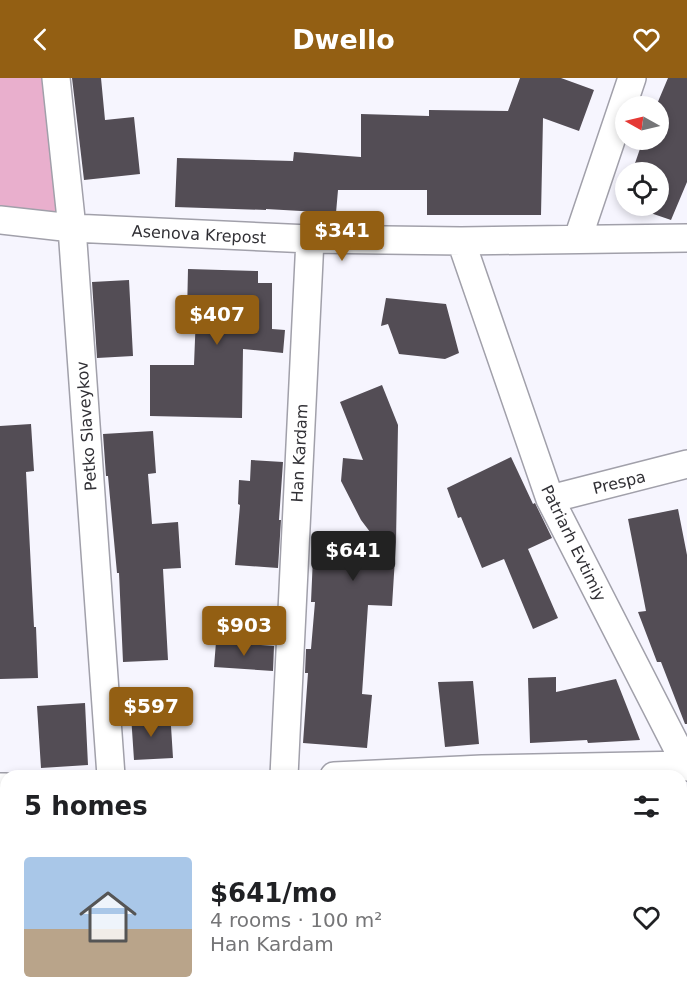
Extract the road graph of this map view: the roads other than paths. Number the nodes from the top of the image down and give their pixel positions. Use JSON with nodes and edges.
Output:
{"nodes":[{"id":1,"x":56,"y":78,"type":"edge"},
{"id":2,"x":632,"y":78,"type":"edge"},
{"id":3,"x":0,"y":220,"type":"edge"},
{"id":4,"x":72,"y":228,"type":"junction"},
{"id":5,"x":578,"y":238,"type":"junction"},
{"id":6,"x":687,"y":238,"type":"edge"},
{"id":7,"x":310,"y":239,"type":"junction"},
{"id":8,"x":461,"y":241,"type":"junction"},
{"id":9,"x":687,"y":464,"type":"edge"},
{"id":10,"x":550,"y":499,"type":"junction"},
{"id":11,"x":687,"y":766,"type":"edge"},
{"id":12,"x":111,"y":770,"type":"edge"},
{"id":13,"x":284,"y":770,"type":"edge"},
{"id":14,"x":482,"y":770,"type":"edge"}],
"edges":[{"from":1,"to":4,"type":"street","name":"Petko Slaveykov"},
{"from":2,"to":5,"type":"street"},
{"from":3,"to":4,"type":"street","name":"Asenova Krepost"},
{"from":4,"to":7,"type":"street","name":"Asenova Krepost"},
{"from":4,"to":12,"type":"street","name":"Petko Slaveykov"},
{"from":5,"to":6,"type":"street","name":"Asenova Krepost"},
{"from":5,"to":8,"type":"street","name":"Asenova Krepost"},
{"from":7,"to":8,"type":"street","name":"Asenova Krepost"},
{"from":7,"to":13,"type":"street","name":"Han Kardam"},
{"from":8,"to":10,"type":"street","name":"Patriarh Evtimiy"},
{"from":9,"to":10,"type":"street","name":"Prespa"},
{"from":10,"to":11,"type":"street","name":"Patriarh Evtimiy"},
{"from":11,"to":14,"type":"street"}]}
